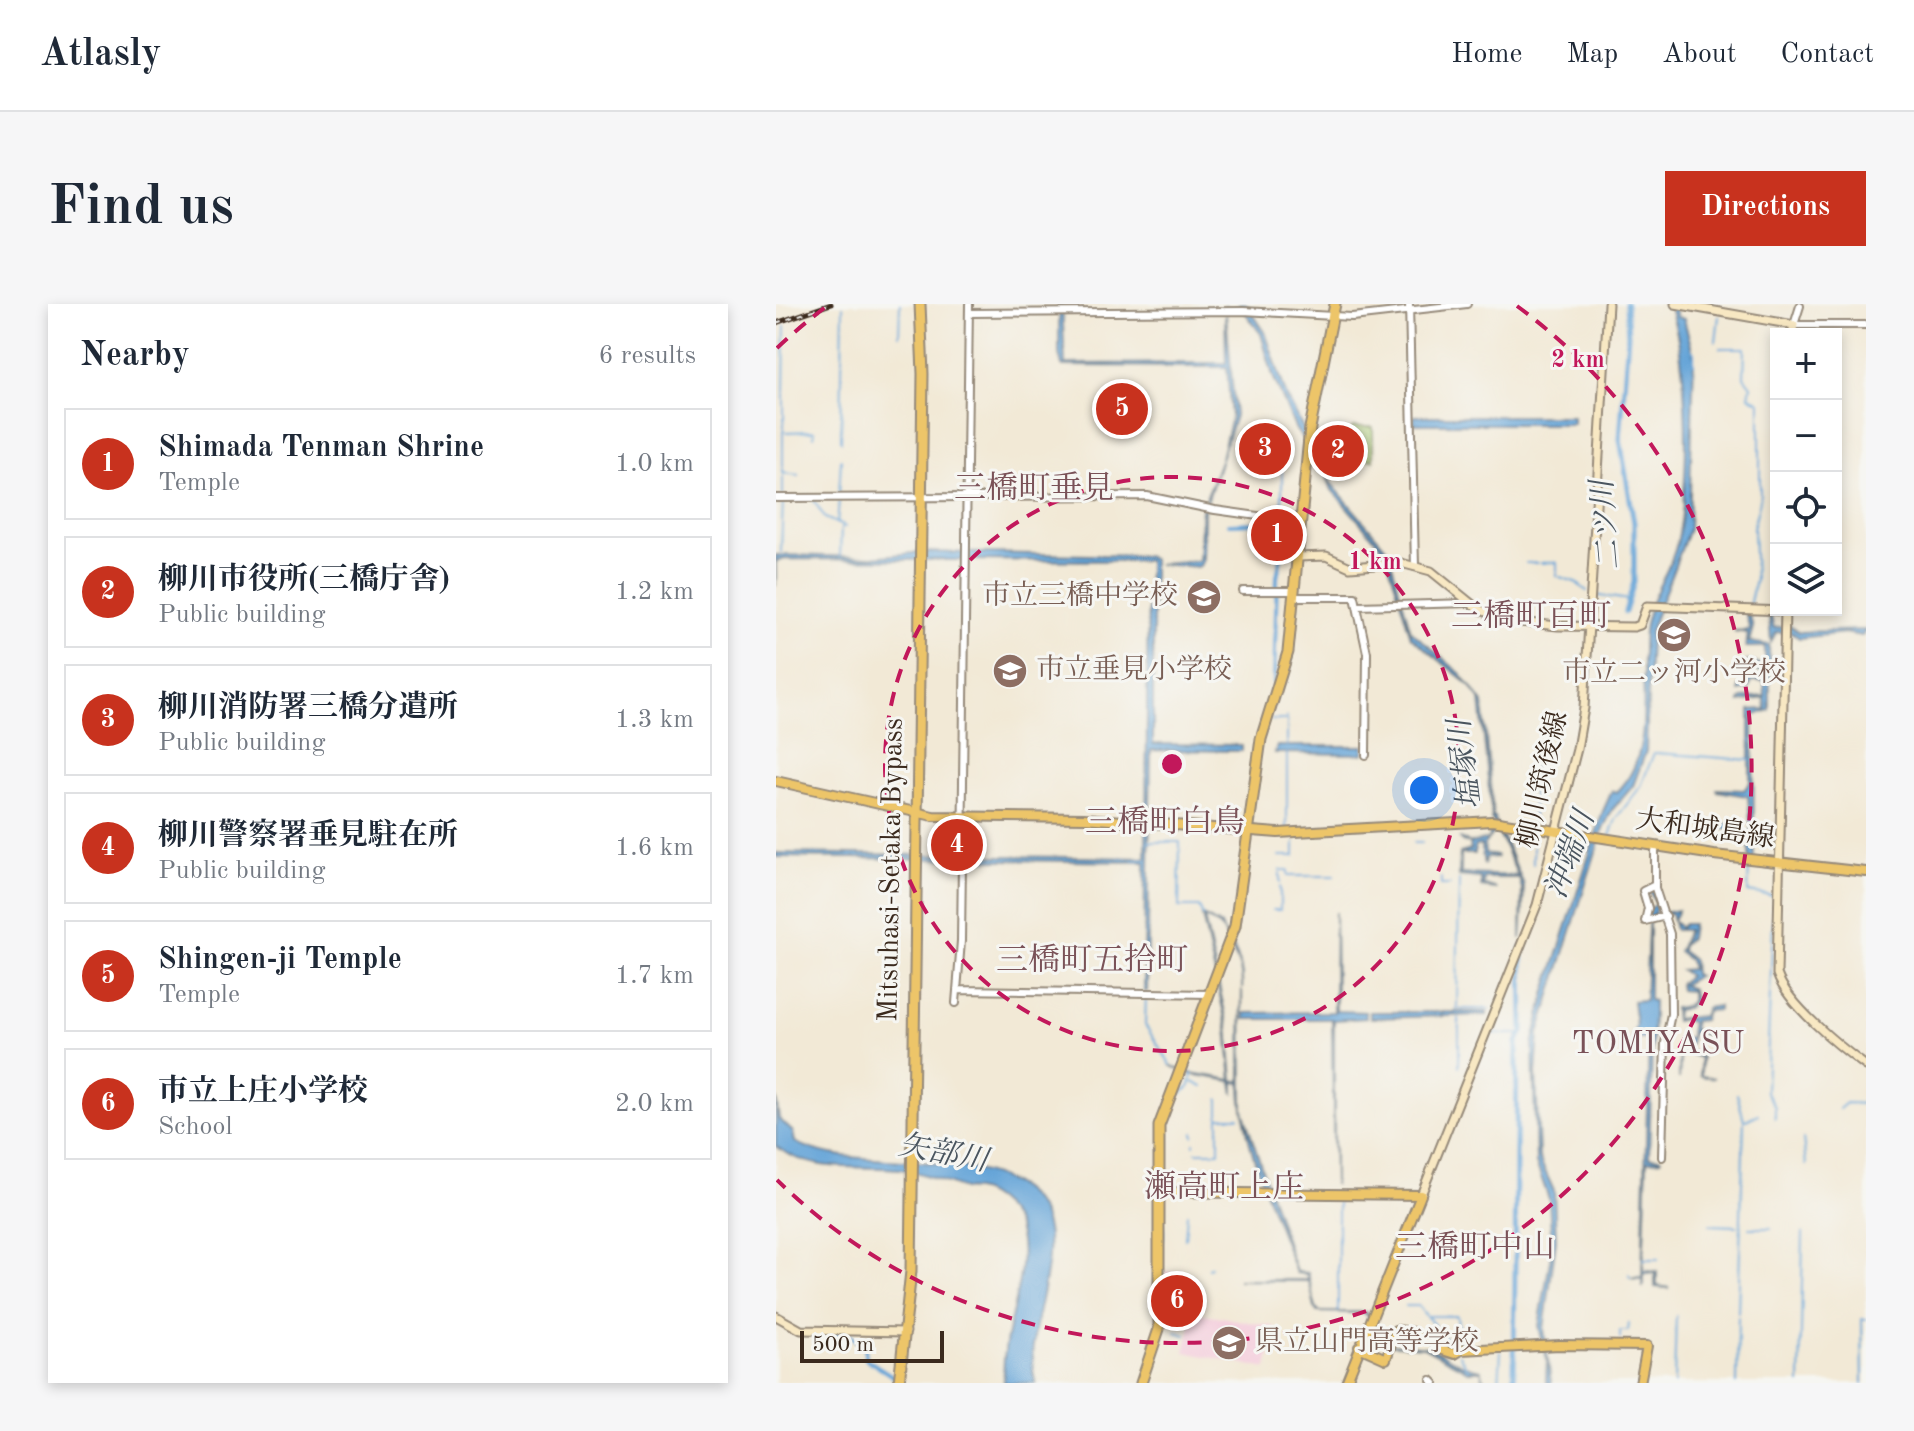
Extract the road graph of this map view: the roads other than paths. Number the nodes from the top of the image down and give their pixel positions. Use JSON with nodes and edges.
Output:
{"nodes":[{"id":1,"x":920,"y":304,"type":"edge"},
{"id":2,"x":969,"y":304,"type":"edge"},
{"id":3,"x":1335,"y":304,"type":"edge"},
{"id":4,"x":1467,"y":304,"type":"edge"},
{"id":5,"x":1608,"y":304,"type":"edge"},
{"id":6,"x":1675,"y":304,"type":"edge"},
{"id":7,"x":1685,"y":306,"type":"edge"},
{"id":8,"x":1800,"y":306,"type":"edge"},
{"id":9,"x":1409,"y":307,"type":"edge"},
{"id":10,"x":969,"y":313,"type":"junction"},
{"id":11,"x":1332,"y":317,"type":"junction"},
{"id":12,"x":1866,"y":325,"type":"edge"},
{"id":13,"x":1785,"y":328,"type":"edge"},
{"id":14,"x":1794,"y":328,"type":"edge"},
{"id":15,"x":1822,"y":328,"type":"edge"},
{"id":16,"x":920,"y":497,"type":"junction"},
{"id":17,"x":967,"y":497,"type":"junction"},
{"id":18,"x":776,"y":498,"type":"edge"},
{"id":19,"x":1301,"y":522,"type":"junction"},
{"id":20,"x":1298,"y":558,"type":"junction"},
{"id":21,"x":1415,"y":567,"type":"junction"},
{"id":22,"x":1243,"y":591,"type":"dead end"},
{"id":23,"x":1295,"y":594,"type":"junction"},
{"id":24,"x":1470,"y":603,"type":"junction"},
{"id":25,"x":1358,"y":606,"type":"junction"},
{"id":26,"x":1770,"y":610,"type":"edge"},
{"id":27,"x":1785,"y":616,"type":"edge"},
{"id":28,"x":1589,"y":625,"type":"junction"},
{"id":29,"x":1366,"y":752,"type":"dead end"},
{"id":30,"x":776,"y":781,"type":"edge"},
{"id":31,"x":915,"y":813,"type":"junction"},
{"id":32,"x":962,"y":817,"type":"junction"},
{"id":33,"x":1557,"y":830,"type":"junction"},
{"id":34,"x":1248,"y":832,"type":"junction"},
{"id":35,"x":1655,"y":846,"type":"junction"},
{"id":36,"x":1779,"y":863,"type":"junction"},
{"id":37,"x":1866,"y":872,"type":"edge"},
{"id":38,"x":1655,"y":885,"type":"junction"},
{"id":39,"x":1665,"y":915,"type":"junction"},
{"id":40,"x":958,"y":990,"type":"junction"},
{"id":41,"x":1210,"y":994,"type":"junction"},
{"id":42,"x":956,"y":1003,"type":"dead end"},
{"id":43,"x":1866,"y":1066,"type":"edge"},
{"id":44,"x":1662,"y":1157,"type":"dead end"},
{"id":45,"x":1157,"y":1192,"type":"junction"},
{"id":46,"x":1421,"y":1195,"type":"junction"},
{"id":47,"x":776,"y":1316,"type":"edge"},
{"id":48,"x":905,"y":1332,"type":"junction"},
{"id":49,"x":1359,"y":1347,"type":"junction"},
{"id":50,"x":897,"y":1383,"type":"edge"},
{"id":51,"x":1141,"y":1383,"type":"edge"},
{"id":52,"x":1346,"y":1383,"type":"edge"},
{"id":53,"x":1640,"y":1383,"type":"edge"}],
"edges":[{"from":1,"to":16,"type":"highway","name":"Mitsuhasi-Setaka Bypass"},
{"from":2,"to":10,"type":"street"},
{"from":3,"to":11,"type":"highway"},
{"from":4,"to":9,"type":"street"},
{"from":5,"to":28,"type":"main road","name":"柳川筑後線"},
{"from":6,"to":7,"type":"main road"},
{"from":7,"to":13,"type":"main road"},
{"from":8,"to":14,"type":"street"},
{"from":9,"to":11,"type":"street"},
{"from":9,"to":21,"type":"street"},
{"from":10,"to":11,"type":"street"},
{"from":10,"to":17,"type":"street"},
{"from":11,"to":19,"type":"highway"},
{"from":12,"to":15,"type":"street"},
{"from":16,"to":17,"type":"street"},
{"from":16,"to":18,"type":"street"},
{"from":16,"to":31,"type":"highway","name":"Mitsuhasi-Setaka Bypass"},
{"from":17,"to":19,"type":"street"},
{"from":17,"to":32,"type":"street"},
{"from":19,"to":20,"type":"highway"},
{"from":20,"to":21,"type":"main road"},
{"from":20,"to":23,"type":"highway"},
{"from":21,"to":24,"type":"main road"},
{"from":22,"to":23,"type":"street"},
{"from":23,"to":25,"type":"street"},
{"from":23,"to":34,"type":"highway"},
{"from":24,"to":25,"type":"street"},
{"from":24,"to":28,"type":"main road"},
{"from":25,"to":29,"type":"street"},
{"from":26,"to":28,"type":"main road"},
{"from":27,"to":36,"type":"main road"},
{"from":28,"to":33,"type":"main road","name":"柳川筑後線"},
{"from":30,"to":31,"type":"main road","name":"大和城島線"},
{"from":31,"to":32,"type":"main road","name":"大和城島線"},
{"from":31,"to":48,"type":"highway","name":"Mitsuhasi-Setaka Bypass"},
{"from":32,"to":34,"type":"main road","name":"大和城島線"},
{"from":32,"to":40,"type":"street"},
{"from":33,"to":34,"type":"main road","name":"大和城島線"},
{"from":33,"to":35,"type":"main road","name":"大和城島線"},
{"from":33,"to":46,"type":"main road","name":"柳川筑後線"},
{"from":34,"to":41,"type":"highway"},
{"from":35,"to":36,"type":"main road","name":"大和城島線"},
{"from":35,"to":38,"type":"street"},
{"from":36,"to":37,"type":"main road","name":"大和城島線"},
{"from":36,"to":43,"type":"main road"},
{"from":38,"to":39,"type":"street"},
{"from":38,"to":39,"type":"street"},
{"from":39,"to":44,"type":"street"},
{"from":40,"to":41,"type":"street"},
{"from":40,"to":42,"type":"street"},
{"from":41,"to":45,"type":"highway"},
{"from":45,"to":46,"type":"main road"},
{"from":45,"to":51,"type":"highway"},
{"from":46,"to":49,"type":"main road"},
{"from":47,"to":48,"type":"main road"},
{"from":48,"to":50,"type":"highway","name":"Mitsuhasi-Setaka Bypass"},
{"from":49,"to":52,"type":"main road"},
{"from":49,"to":53,"type":"main road"}]}
